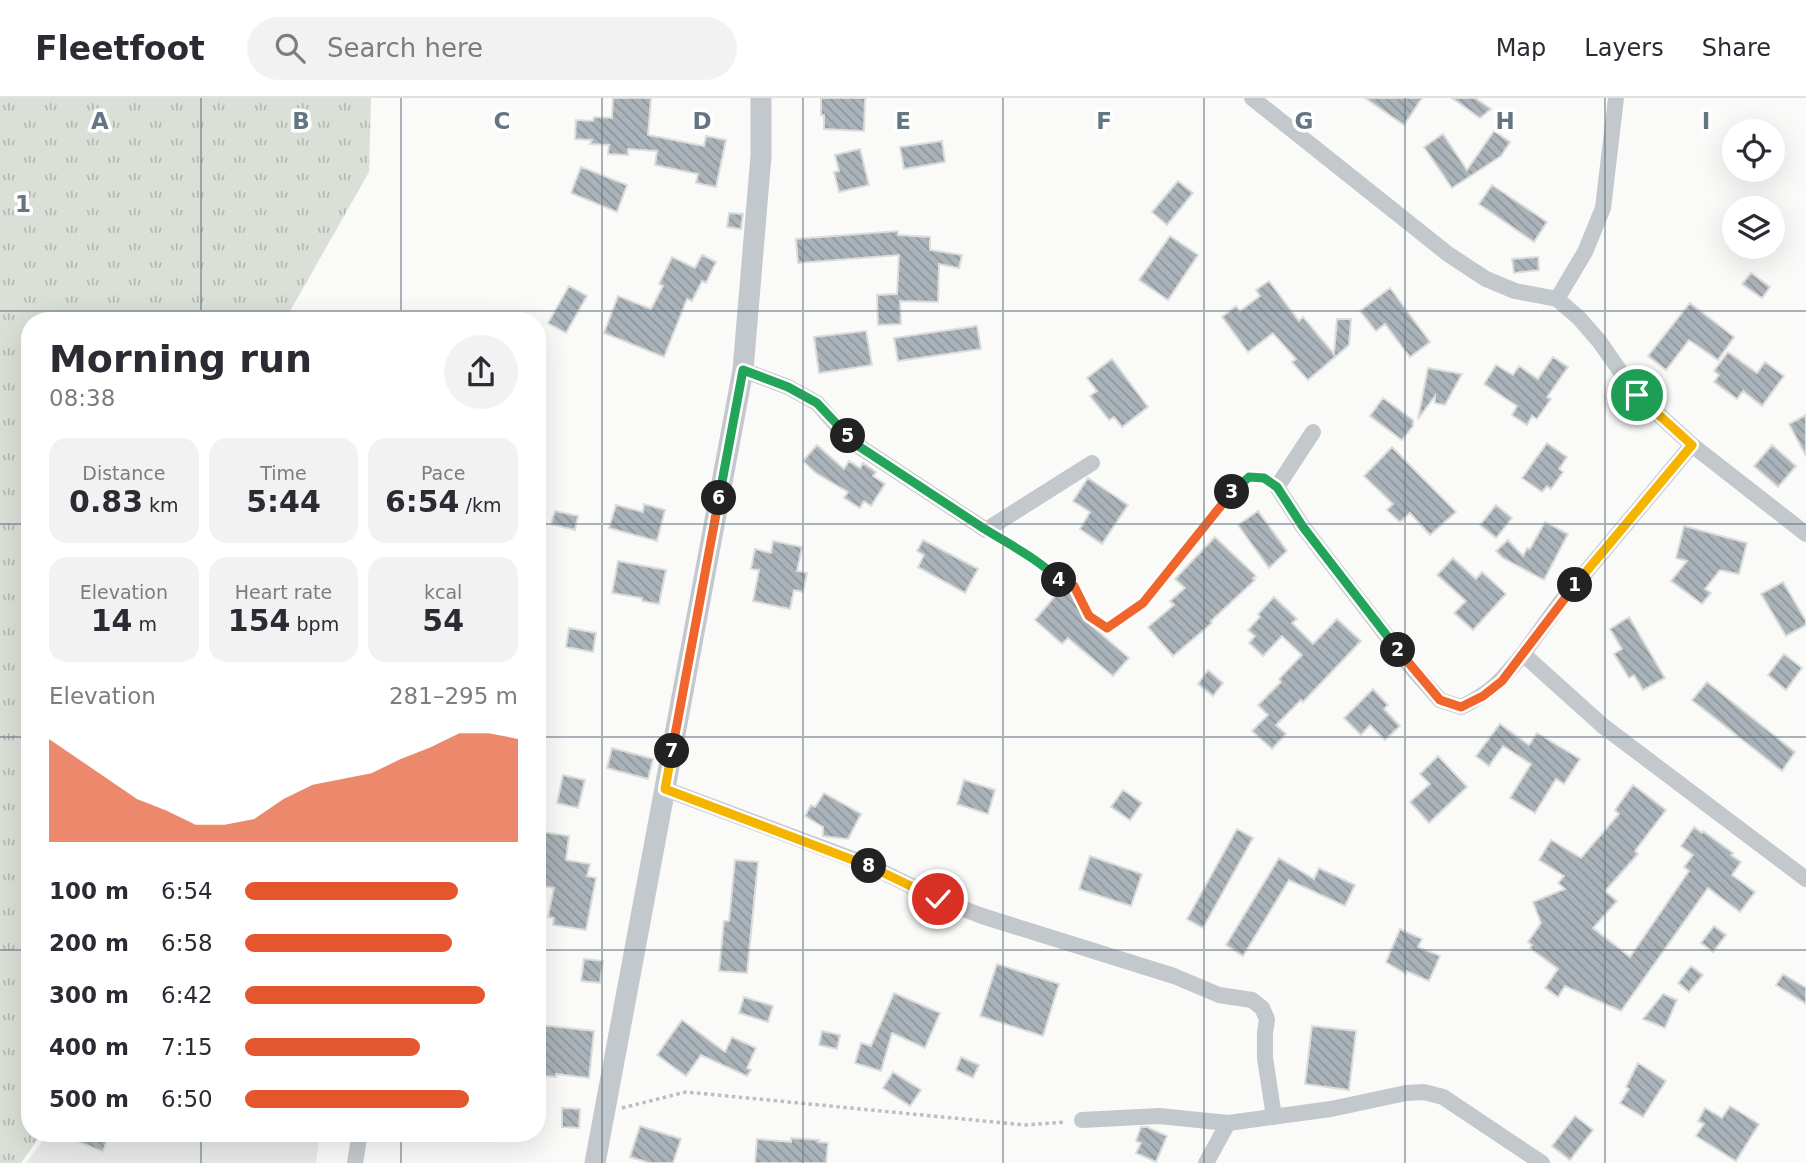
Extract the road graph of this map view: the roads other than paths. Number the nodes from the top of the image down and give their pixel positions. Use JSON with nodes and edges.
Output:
{"nodes":[{"id":1,"x":761,"y":98,"type":"edge"},
{"id":2,"x":1252,"y":98,"type":"edge"},
{"id":3,"x":1616,"y":98,"type":"edge"},
{"id":4,"x":1557,"y":299,"type":"junction"},
{"id":5,"x":743,"y":370,"type":"junction"},
{"id":6,"x":1313,"y":432,"type":"dead end"},
{"id":7,"x":1692,"y":445,"type":"junction"},
{"id":8,"x":1093,"y":463,"type":"dead end"},
{"id":9,"x":1806,"y":534,"type":"edge"},
{"id":10,"x":1523,"y":654,"type":"junction"},
{"id":11,"x":665,"y":789,"type":"junction"},
{"id":12,"x":1806,"y":880,"type":"edge"},
{"id":13,"x":1274,"y":1117,"type":"junction"},
{"id":14,"x":1082,"y":1120,"type":"road end"},
{"id":15,"x":1228,"y":1123,"type":"junction"},
{"id":16,"x":358,"y":1142,"type":"edge"},
{"id":17,"x":355,"y":1163,"type":"edge"},
{"id":18,"x":595,"y":1163,"type":"edge"},
{"id":19,"x":1206,"y":1163,"type":"edge"},
{"id":20,"x":1542,"y":1163,"type":"edge"}],
"edges":[{"from":1,"to":5,"type":"street"},
{"from":2,"to":4,"type":"street"},
{"from":3,"to":4,"type":"street"},
{"from":4,"to":7,"type":"street"},
{"from":5,"to":8,"type":"street"},
{"from":5,"to":11,"type":"street"},
{"from":6,"to":10,"type":"street"},
{"from":7,"to":9,"type":"street"},
{"from":7,"to":10,"type":"street"},
{"from":10,"to":12,"type":"street"},
{"from":11,"to":13,"type":"street"},
{"from":11,"to":18,"type":"street"},
{"from":13,"to":15,"type":"street"},
{"from":13,"to":20,"type":"street"},
{"from":14,"to":15,"type":"street"},
{"from":15,"to":19,"type":"street"},
{"from":16,"to":17,"type":"street"}]}
